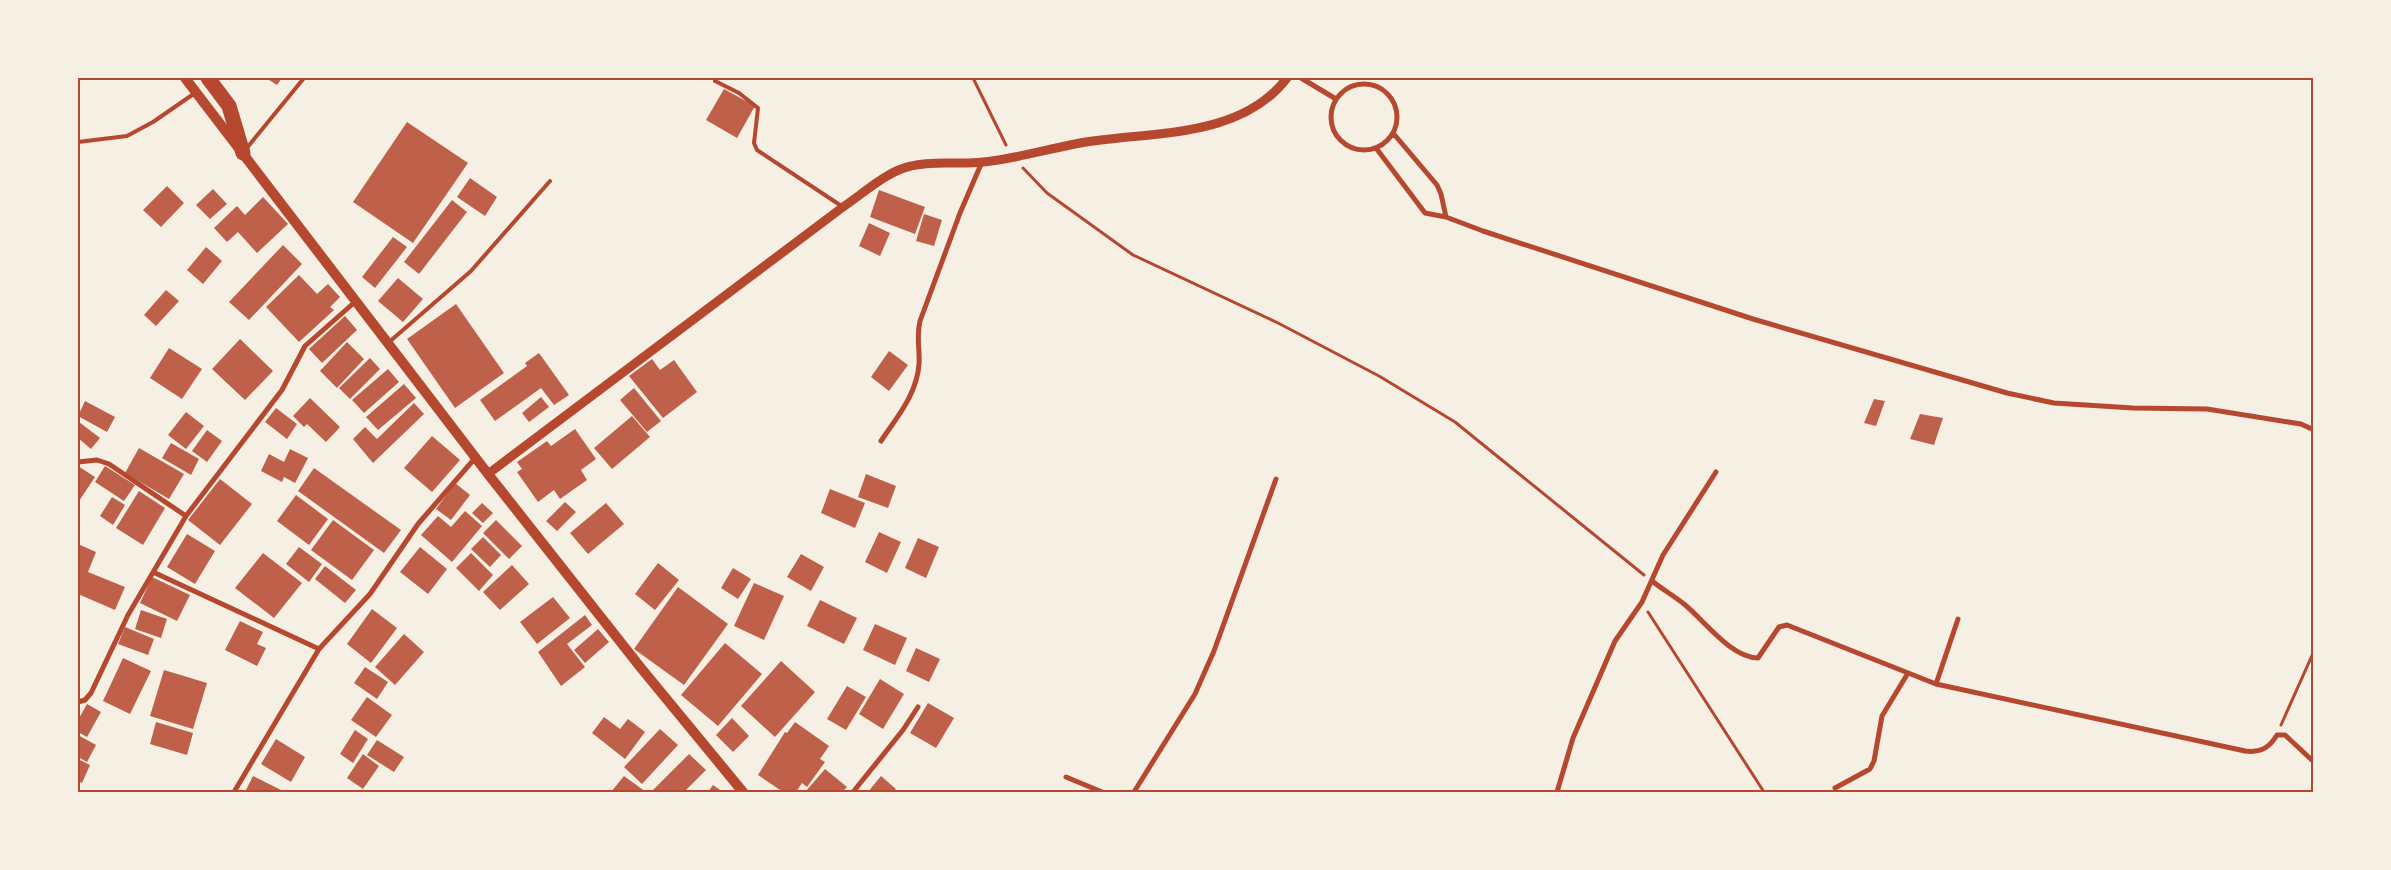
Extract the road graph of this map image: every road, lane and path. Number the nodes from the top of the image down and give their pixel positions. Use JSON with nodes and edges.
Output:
{"nodes":[{"id":1,"x":185,"y":78,"type":"edge"},
{"id":2,"x":208,"y":78,"type":"edge"},
{"id":3,"x":304,"y":78,"type":"edge"},
{"id":4,"x":973,"y":78,"type":"edge"},
{"id":5,"x":1287,"y":78,"type":"edge"},
{"id":6,"x":1301,"y":78,"type":"edge"},
{"id":7,"x":715,"y":81,"type":"dead end"},
{"id":8,"x":196,"y":93,"type":"junction"},
{"id":9,"x":1336,"y":99,"type":"junction"},
{"id":10,"x":1393,"y":133,"type":"junction"},
{"id":11,"x":78,"y":142,"type":"edge"},
{"id":12,"x":1376,"y":148,"type":"junction"},
{"id":13,"x":243,"y":153,"type":"junction"},
{"id":14,"x":1012,"y":157,"type":"junction"},
{"id":15,"x":982,"y":162,"type":"junction"},
{"id":16,"x":550,"y":181,"type":"dead end"},
{"id":17,"x":843,"y":207,"type":"junction"},
{"id":18,"x":1446,"y":217,"type":"junction"},
{"id":19,"x":356,"y":301,"type":"junction"},
{"id":20,"x":388,"y":343,"type":"junction"},
{"id":21,"x":2314,"y":430,"type":"edge"},
{"id":22,"x":881,"y":441,"type":"dead end"},
{"id":23,"x":476,"y":456,"type":"junction"},
{"id":24,"x":78,"y":462,"type":"edge"},
{"id":25,"x":1716,"y":472,"type":"dead end"},
{"id":26,"x":488,"y":474,"type":"junction"},
{"id":27,"x":1276,"y":479,"type":"dead end"},
{"id":28,"x":186,"y":516,"type":"junction"},
{"id":29,"x":153,"y":572,"type":"junction"},
{"id":30,"x":1652,"y":581,"type":"junction"},
{"id":31,"x":1642,"y":602,"type":"junction"},
{"id":32,"x":1958,"y":619,"type":"dead end"},
{"id":33,"x":319,"y":648,"type":"junction"},
{"id":34,"x":2314,"y":651,"type":"edge"},
{"id":35,"x":1908,"y":673,"type":"junction"},
{"id":36,"x":1936,"y":684,"type":"junction"},
{"id":37,"x":78,"y":702,"type":"edge"},
{"id":38,"x":918,"y":707,"type":"dead end"},
{"id":39,"x":2277,"y":735,"type":"junction"},
{"id":40,"x":2314,"y":762,"type":"edge"},
{"id":41,"x":1066,"y":777,"type":"dead end"},
{"id":42,"x":1835,"y":788,"type":"dead end"},
{"id":43,"x":234,"y":792,"type":"edge"},
{"id":44,"x":743,"y":792,"type":"edge"},
{"id":45,"x":853,"y":792,"type":"edge"},
{"id":46,"x":1102,"y":792,"type":"edge"},
{"id":47,"x":1134,"y":792,"type":"edge"},
{"id":48,"x":1557,"y":792,"type":"edge"},
{"id":49,"x":1764,"y":792,"type":"edge"}],
"edges":[{"from":1,"to":8,"type":"main road"},
{"from":2,"to":13,"type":"highway"},
{"from":3,"to":13,"type":"lane"},
{"from":4,"to":14,"type":"path"},
{"from":5,"to":14,"type":"street"},
{"from":6,"to":9,"type":"street"},
{"from":7,"to":17,"type":"lane"},
{"from":8,"to":11,"type":"lane"},
{"from":8,"to":13,"type":"main road"},
{"from":9,"to":10,"type":"street"},
{"from":9,"to":12,"type":"street"},
{"from":10,"to":12,"type":"street"},
{"from":10,"to":18,"type":"street"},
{"from":12,"to":18,"type":"street"},
{"from":13,"to":19,"type":"main road"},
{"from":14,"to":15,"type":"street"},
{"from":14,"to":30,"type":"path"},
{"from":15,"to":17,"type":"street"},
{"from":15,"to":22,"type":"street"},
{"from":16,"to":20,"type":"lane"},
{"from":17,"to":26,"type":"street"},
{"from":18,"to":21,"type":"street"},
{"from":19,"to":20,"type":"main road"},
{"from":19,"to":28,"type":"street"},
{"from":20,"to":23,"type":"main road"},
{"from":23,"to":26,"type":"main road"},
{"from":23,"to":33,"type":"street"},
{"from":24,"to":28,"type":"street"},
{"from":25,"to":30,"type":"street"},
{"from":26,"to":44,"type":"main road"},
{"from":27,"to":47,"type":"street"},
{"from":28,"to":29,"type":"street"},
{"from":29,"to":33,"type":"street"},
{"from":29,"to":37,"type":"street"},
{"from":30,"to":31,"type":"street"},
{"from":30,"to":35,"type":"street"},
{"from":31,"to":48,"type":"street"},
{"from":31,"to":49,"type":"path"},
{"from":32,"to":36,"type":"street"},
{"from":33,"to":43,"type":"street"},
{"from":34,"to":39,"type":"path"},
{"from":35,"to":36,"type":"street"},
{"from":35,"to":42,"type":"street"},
{"from":36,"to":39,"type":"street"},
{"from":38,"to":45,"type":"street"},
{"from":39,"to":40,"type":"street"},
{"from":41,"to":46,"type":"street"}]}
